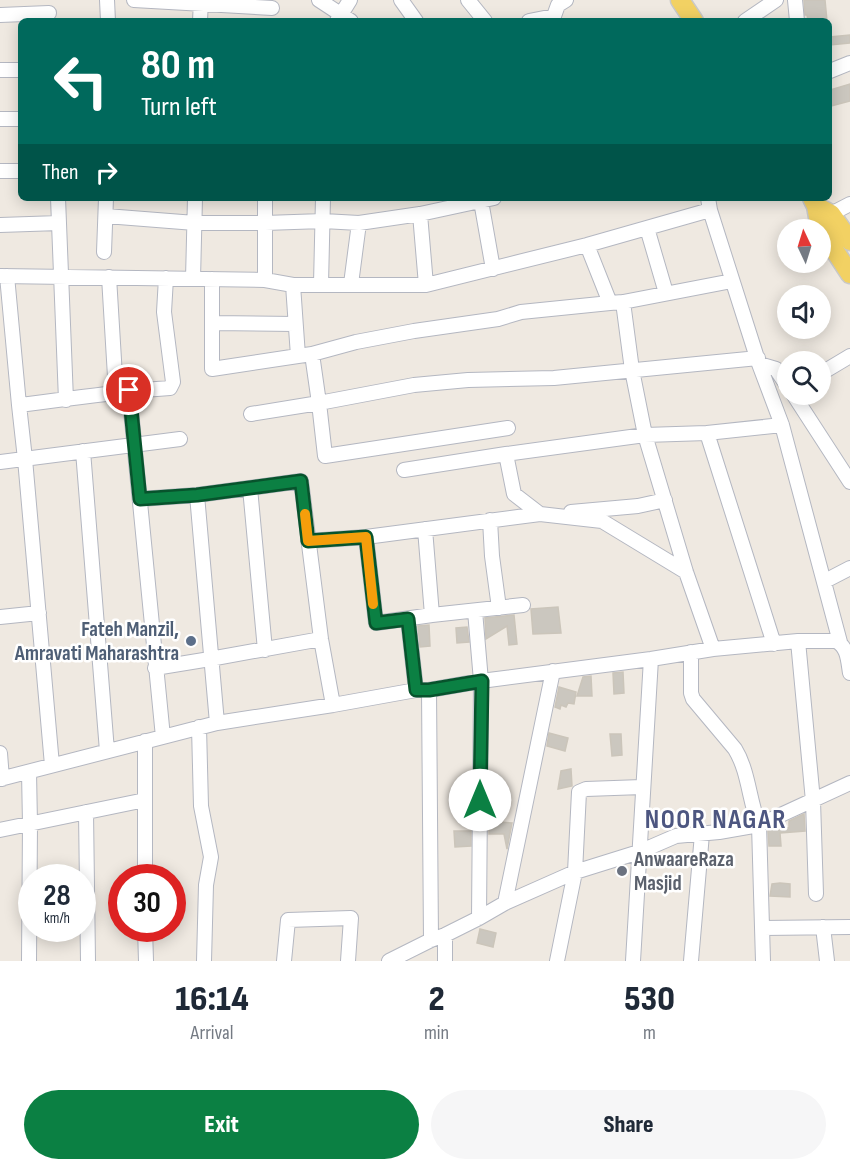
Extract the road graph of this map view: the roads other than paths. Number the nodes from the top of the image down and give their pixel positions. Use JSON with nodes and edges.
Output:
{"nodes":[{"id":1,"x":107,"y":0,"type":"edge"},
{"id":2,"x":134,"y":0,"type":"edge"},
{"id":3,"x":318,"y":0,"type":"edge"},
{"id":4,"x":350,"y":0,"type":"edge"},
{"id":5,"x":401,"y":0,"type":"edge"},
{"id":6,"x":468,"y":0,"type":"edge"},
{"id":7,"x":776,"y":0,"type":"edge"},
{"id":8,"x":795,"y":0,"type":"edge"},
{"id":9,"x":201,"y":2,"type":"edge"},
{"id":10,"x":558,"y":8,"type":"edge"},
{"id":11,"x":272,"y":10,"type":"edge"},
{"id":12,"x":49,"y":11,"type":"edge"},
{"id":13,"x":0,"y":15,"type":"edge"},
{"id":14,"x":108,"y":18,"type":"edge"},
{"id":15,"x":200,"y":18,"type":"edge"},
{"id":16,"x":342,"y":18,"type":"edge"},
{"id":17,"x":343,"y":18,"type":"edge"},
{"id":18,"x":414,"y":18,"type":"edge"},
{"id":19,"x":483,"y":18,"type":"edge"},
{"id":20,"x":536,"y":18,"type":"edge"},
{"id":21,"x":749,"y":18,"type":"edge"},
{"id":22,"x":797,"y":18,"type":"edge"},
{"id":23,"x":850,"y":63,"type":"edge"},
{"id":24,"x":0,"y":70,"type":"edge"},
{"id":25,"x":18,"y":70,"type":"edge"},
{"id":26,"x":832,"y":70,"type":"edge"},
{"id":27,"x":0,"y":119,"type":"edge"},
{"id":28,"x":18,"y":119,"type":"edge"},
{"id":29,"x":0,"y":171,"type":"edge"},
{"id":30,"x":18,"y":171,"type":"edge"},
{"id":31,"x":58,"y":201,"type":"edge"},
{"id":32,"x":106,"y":201,"type":"edge"},
{"id":33,"x":195,"y":201,"type":"edge"},
{"id":34,"x":265,"y":201,"type":"edge"},
{"id":35,"x":323,"y":201,"type":"edge"},
{"id":36,"x":478,"y":201,"type":"edge"},
{"id":37,"x":487,"y":201,"type":"edge"},
{"id":38,"x":709,"y":204,"type":"edge"},
{"id":39,"x":850,"y":204,"type":"edge"},
{"id":40,"x":819,"y":210,"type":"edge"},
{"id":41,"x":420,"y":214,"type":"junction"},
{"id":42,"x":106,"y":216,"type":"junction"},
{"id":43,"x":323,"y":221,"type":"junction"},
{"id":44,"x":59,"y":223,"type":"junction"},
{"id":45,"x":195,"y":223,"type":"junction"},
{"id":46,"x":265,"y":223,"type":"junction"},
{"id":47,"x":359,"y":223,"type":"junction"},
{"id":48,"x":0,"y":225,"type":"edge"},
{"id":49,"x":647,"y":228,"type":"junction"},
{"id":50,"x":850,"y":242,"type":"edge"},
{"id":51,"x":587,"y":245,"type":"junction"},
{"id":52,"x":104,"y":252,"type":"dead end"},
{"id":53,"x":493,"y":269,"type":"junction"},
{"id":54,"x":850,"y":274,"type":"edge"},
{"id":55,"x":4,"y":276,"type":"edge"},
{"id":56,"x":62,"y":276,"type":"junction"},
{"id":57,"x":110,"y":278,"type":"junction"},
{"id":58,"x":166,"y":278,"type":"junction"},
{"id":59,"x":193,"y":279,"type":"junction"},
{"id":60,"x":212,"y":279,"type":"junction"},
{"id":61,"x":265,"y":280,"type":"junction"},
{"id":62,"x":732,"y":280,"type":"junction"},
{"id":63,"x":321,"y":284,"type":"junction"},
{"id":64,"x":293,"y":285,"type":"junction"},
{"id":65,"x":351,"y":285,"type":"junction"},
{"id":66,"x":426,"y":285,"type":"junction"},
{"id":67,"x":666,"y":293,"type":"junction"},
{"id":68,"x":616,"y":302,"type":"junction"},
{"id":69,"x":212,"y":323,"type":"junction"},
{"id":70,"x":295,"y":324,"type":"junction"},
{"id":71,"x":312,"y":354,"type":"junction"},
{"id":72,"x":298,"y":356,"type":"junction"},
{"id":73,"x":850,"y":356,"type":"edge"},
{"id":74,"x":759,"y":361,"type":"junction"},
{"id":75,"x":831,"y":367,"type":"edge"},
{"id":76,"x":632,"y":370,"type":"junction"},
{"id":77,"x":777,"y":370,"type":"edge"},
{"id":78,"x":123,"y":391,"type":"junction"},
{"id":79,"x":66,"y":400,"type":"junction"},
{"id":80,"x":319,"y":403,"type":"junction"},
{"id":81,"x":19,"y":405,"type":"junction"},
{"id":82,"x":800,"y":405,"type":"edge"},
{"id":83,"x":251,"y":414,"type":"dead end"},
{"id":84,"x":782,"y":425,"type":"junction"},
{"id":85,"x":508,"y":428,"type":"dead end"},
{"id":86,"x":707,"y":434,"type":"junction"},
{"id":87,"x":645,"y":435,"type":"junction"},
{"id":88,"x":180,"y":439,"type":"dead end"},
{"id":89,"x":135,"y":445,"type":"junction"},
{"id":90,"x":83,"y":452,"type":"junction"},
{"id":91,"x":506,"y":454,"type":"junction"},
{"id":92,"x":26,"y":459,"type":"junction"},
{"id":93,"x":0,"y":462,"type":"edge"},
{"id":94,"x":404,"y":470,"type":"dead end"},
{"id":95,"x":850,"y":482,"type":"edge"},
{"id":96,"x":250,"y":488,"type":"junction"},
{"id":97,"x":197,"y":495,"type":"junction"},
{"id":98,"x":140,"y":499,"type":"junction"},
{"id":99,"x":665,"y":500,"type":"junction"},
{"id":100,"x":540,"y":514,"type":"junction"},
{"id":101,"x":554,"y":515,"type":"junction"},
{"id":102,"x":490,"y":520,"type":"junction"},
{"id":103,"x":424,"y":529,"type":"junction"},
{"id":104,"x":366,"y":537,"type":"junction"},
{"id":105,"x":308,"y":541,"type":"junction"},
{"id":106,"x":850,"y":568,"type":"edge"},
{"id":107,"x":686,"y":572,"type":"junction"},
{"id":108,"x":825,"y":581,"type":"junction"},
{"id":109,"x":523,"y":605,"type":"dead end"},
{"id":110,"x":499,"y":608,"type":"junction"},
{"id":111,"x":475,"y":611,"type":"junction"},
{"id":112,"x":39,"y":614,"type":"junction"},
{"id":113,"x":432,"y":615,"type":"junction"},
{"id":114,"x":0,"y":617,"type":"edge"},
{"id":115,"x":408,"y":619,"type":"junction"},
{"id":116,"x":321,"y":639,"type":"junction"},
{"id":117,"x":798,"y":641,"type":"junction"},
{"id":118,"x":840,"y":642,"type":"junction"},
{"id":119,"x":774,"y":644,"type":"junction"},
{"id":120,"x":713,"y":649,"type":"junction"},
{"id":121,"x":265,"y":650,"type":"junction"},
{"id":122,"x":691,"y":652,"type":"junction"},
{"id":123,"x":210,"y":659,"type":"junction"},
{"id":124,"x":651,"y":659,"type":"junction"},
{"id":125,"x":155,"y":668,"type":"junction"},
{"id":126,"x":553,"y":671,"type":"junction"},
{"id":127,"x":850,"y":673,"type":"edge"},
{"id":128,"x":482,"y":681,"type":"junction"},
{"id":129,"x":422,"y":690,"type":"junction"},
{"id":130,"x":333,"y":705,"type":"junction"},
{"id":131,"x":217,"y":723,"type":"junction"},
{"id":132,"x":199,"y":727,"type":"junction"},
{"id":133,"x":163,"y":737,"type":"junction"},
{"id":134,"x":145,"y":741,"type":"junction"},
{"id":135,"x":107,"y":751,"type":"junction"},
{"id":136,"x":0,"y":753,"type":"edge"},
{"id":137,"x":52,"y":765,"type":"junction"},
{"id":138,"x":28,"y":772,"type":"junction"},
{"id":139,"x":1,"y":779,"type":"edge"},
{"id":140,"x":850,"y":783,"type":"edge"},
{"id":141,"x":642,"y":787,"type":"junction"},
{"id":142,"x":145,"y":800,"type":"junction"},
{"id":143,"x":813,"y":801,"type":"junction"},
{"id":144,"x":86,"y":812,"type":"junction"},
{"id":145,"x":30,"y":824,"type":"junction"},
{"id":146,"x":759,"y":825,"type":"junction"},
{"id":147,"x":0,"y":830,"type":"edge"},
{"id":148,"x":702,"y":834,"type":"junction"},
{"id":149,"x":639,"y":852,"type":"junction"},
{"id":150,"x":145,"y":864,"type":"edge"},
{"id":151,"x":576,"y":872,"type":"junction"},
{"id":152,"x":816,"y":894,"type":"dead end"},
{"id":153,"x":504,"y":903,"type":"junction"},
{"id":154,"x":479,"y":918,"type":"junction"},
{"id":155,"x":823,"y":927,"type":"junction"},
{"id":156,"x":850,"y":927,"type":"edge"},
{"id":157,"x":763,"y":928,"type":"junction"},
{"id":158,"x":445,"y":935,"type":"junction"},
{"id":159,"x":431,"y":940,"type":"junction"},
{"id":160,"x":146,"y":942,"type":"edge"},
{"id":161,"x":28,"y":961,"type":"edge"},
{"id":162,"x":88,"y":961,"type":"edge"},
{"id":163,"x":146,"y":961,"type":"edge"},
{"id":164,"x":204,"y":961,"type":"edge"},
{"id":165,"x":284,"y":961,"type":"edge"},
{"id":166,"x":348,"y":961,"type":"edge"},
{"id":167,"x":389,"y":961,"type":"edge"},
{"id":168,"x":445,"y":961,"type":"edge"},
{"id":169,"x":557,"y":961,"type":"edge"},
{"id":170,"x":633,"y":961,"type":"edge"},
{"id":171,"x":691,"y":961,"type":"edge"},
{"id":172,"x":763,"y":961,"type":"edge"},
{"id":173,"x":827,"y":961,"type":"edge"}],
"edges":[{"from":1,"to":14,"type":"street"},
{"from":2,"to":9,"type":"street"},
{"from":3,"to":16,"type":"street"},
{"from":4,"to":17,"type":"street"},
{"from":5,"to":18,"type":"street"},
{"from":6,"to":19,"type":"street"},
{"from":7,"to":21,"type":"street"},
{"from":8,"to":22,"type":"street"},
{"from":9,"to":11,"type":"street"},
{"from":9,"to":15,"type":"street"},
{"from":10,"to":20,"type":"street"},
{"from":12,"to":13,"type":"street"},
{"from":23,"to":26,"type":"street"},
{"from":24,"to":25,"type":"street"},
{"from":27,"to":28,"type":"street"},
{"from":29,"to":30,"type":"street"},
{"from":31,"to":44,"type":"street"},
{"from":32,"to":42,"type":"street"},
{"from":33,"to":45,"type":"street"},
{"from":34,"to":46,"type":"street"},
{"from":35,"to":43,"type":"street"},
{"from":36,"to":41,"type":"street"},
{"from":37,"to":53,"type":"street"},
{"from":38,"to":49,"type":"street"},
{"from":38,"to":62,"type":"street"},
{"from":39,"to":40,"type":"street"},
{"from":40,"to":50,"type":"main road"},
{"from":40,"to":54,"type":"main road"},
{"from":41,"to":47,"type":"street"},
{"from":41,"to":66,"type":"street"},
{"from":42,"to":45,"type":"street"},
{"from":42,"to":52,"type":"street"},
{"from":43,"to":46,"type":"street"},
{"from":43,"to":47,"type":"street"},
{"from":43,"to":63,"type":"street"},
{"from":44,"to":48,"type":"street"},
{"from":44,"to":56,"type":"street"},
{"from":45,"to":46,"type":"street"},
{"from":45,"to":59,"type":"street"},
{"from":46,"to":61,"type":"street"},
{"from":47,"to":65,"type":"street"},
{"from":49,"to":51,"type":"street"},
{"from":49,"to":67,"type":"street"},
{"from":51,"to":53,"type":"street"},
{"from":51,"to":68,"type":"street"},
{"from":53,"to":66,"type":"street"},
{"from":55,"to":56,"type":"street"},
{"from":55,"to":81,"type":"street"},
{"from":56,"to":57,"type":"street"},
{"from":56,"to":79,"type":"street"},
{"from":57,"to":58,"type":"street"},
{"from":57,"to":78,"type":"street"},
{"from":58,"to":59,"type":"street"},
{"from":58,"to":78,"type":"street"},
{"from":59,"to":60,"type":"street"},
{"from":60,"to":61,"type":"street"},
{"from":60,"to":69,"type":"street"},
{"from":61,"to":64,"type":"street"},
{"from":62,"to":67,"type":"street"},
{"from":62,"to":74,"type":"street"},
{"from":63,"to":64,"type":"street"},
{"from":63,"to":65,"type":"street"},
{"from":64,"to":70,"type":"street"},
{"from":65,"to":66,"type":"street"},
{"from":67,"to":68,"type":"street"},
{"from":68,"to":71,"type":"street"},
{"from":68,"to":76,"type":"street"},
{"from":69,"to":70,"type":"street"},
{"from":69,"to":72,"type":"street"},
{"from":70,"to":72,"type":"street"},
{"from":71,"to":72,"type":"street"},
{"from":71,"to":80,"type":"street"},
{"from":73,"to":75,"type":"street"},
{"from":74,"to":76,"type":"street"},
{"from":74,"to":77,"type":"street"},
{"from":74,"to":84,"type":"street"},
{"from":76,"to":80,"type":"street"},
{"from":76,"to":87,"type":"street"},
{"from":78,"to":79,"type":"street"},
{"from":78,"to":89,"type":"street"},
{"from":79,"to":81,"type":"street"},
{"from":80,"to":83,"type":"street"},
{"from":80,"to":85,"type":"street"},
{"from":81,"to":92,"type":"street"},
{"from":82,"to":95,"type":"street"},
{"from":84,"to":86,"type":"street"},
{"from":84,"to":108,"type":"street"},
{"from":86,"to":87,"type":"street"},
{"from":86,"to":119,"type":"street"},
{"from":87,"to":91,"type":"street"},
{"from":87,"to":99,"type":"street"},
{"from":88,"to":89,"type":"street"},
{"from":89,"to":90,"type":"street"},
{"from":89,"to":98,"type":"street"},
{"from":90,"to":92,"type":"street"},
{"from":90,"to":135,"type":"street"},
{"from":91,"to":94,"type":"street"},
{"from":91,"to":100,"type":"street"},
{"from":92,"to":93,"type":"street"},
{"from":92,"to":112,"type":"street"},
{"from":96,"to":97,"type":"street"},
{"from":96,"to":105,"type":"street"},
{"from":96,"to":121,"type":"street"},
{"from":97,"to":98,"type":"street"},
{"from":97,"to":123,"type":"street"},
{"from":98,"to":125,"type":"street"},
{"from":99,"to":101,"type":"street"},
{"from":99,"to":107,"type":"street"},
{"from":100,"to":101,"type":"street"},
{"from":100,"to":102,"type":"street"},
{"from":101,"to":107,"type":"street"},
{"from":102,"to":103,"type":"street"},
{"from":102,"to":110,"type":"street"},
{"from":103,"to":104,"type":"street"},
{"from":103,"to":113,"type":"street"},
{"from":104,"to":105,"type":"street"},
{"from":104,"to":115,"type":"street"},
{"from":105,"to":116,"type":"street"},
{"from":106,"to":108,"type":"street"},
{"from":107,"to":120,"type":"street"},
{"from":108,"to":118,"type":"street"},
{"from":109,"to":110,"type":"street"},
{"from":110,"to":111,"type":"street"},
{"from":111,"to":113,"type":"street"},
{"from":111,"to":128,"type":"street"},
{"from":112,"to":114,"type":"street"},
{"from":112,"to":137,"type":"street"},
{"from":113,"to":115,"type":"street"},
{"from":115,"to":129,"type":"street"},
{"from":116,"to":121,"type":"street"},
{"from":116,"to":130,"type":"street"},
{"from":117,"to":118,"type":"street"},
{"from":117,"to":119,"type":"street"},
{"from":117,"to":143,"type":"street"},
{"from":118,"to":127,"type":"street"},
{"from":119,"to":120,"type":"street"},
{"from":120,"to":122,"type":"street"},
{"from":121,"to":123,"type":"street"},
{"from":122,"to":124,"type":"street"},
{"from":122,"to":146,"type":"street"},
{"from":123,"to":125,"type":"street"},
{"from":123,"to":131,"type":"street"},
{"from":124,"to":126,"type":"street"},
{"from":124,"to":141,"type":"street"},
{"from":125,"to":133,"type":"street"},
{"from":126,"to":128,"type":"street"},
{"from":126,"to":153,"type":"street"},
{"from":128,"to":129,"type":"street"},
{"from":128,"to":154,"type":"street"},
{"from":129,"to":130,"type":"street"},
{"from":129,"to":159,"type":"street"},
{"from":130,"to":131,"type":"street"},
{"from":131,"to":132,"type":"street"},
{"from":132,"to":133,"type":"street"},
{"from":132,"to":164,"type":"street"},
{"from":133,"to":134,"type":"street"},
{"from":134,"to":135,"type":"street"},
{"from":134,"to":142,"type":"street"},
{"from":135,"to":137,"type":"street"},
{"from":136,"to":139,"type":"street"},
{"from":137,"to":138,"type":"street"},
{"from":138,"to":139,"type":"street"},
{"from":138,"to":145,"type":"street"},
{"from":140,"to":143,"type":"street"},
{"from":141,"to":149,"type":"street"},
{"from":141,"to":151,"type":"street"},
{"from":142,"to":144,"type":"street"},
{"from":142,"to":150,"type":"street"},
{"from":143,"to":146,"type":"street"},
{"from":143,"to":152,"type":"street"},
{"from":144,"to":145,"type":"street"},
{"from":144,"to":162,"type":"street"},
{"from":145,"to":147,"type":"street"},
{"from":145,"to":161,"type":"street"},
{"from":146,"to":148,"type":"street"},
{"from":146,"to":157,"type":"street"},
{"from":148,"to":149,"type":"street"},
{"from":148,"to":171,"type":"street"},
{"from":149,"to":151,"type":"street"},
{"from":149,"to":170,"type":"street"},
{"from":151,"to":153,"type":"street"},
{"from":151,"to":169,"type":"street"},
{"from":153,"to":154,"type":"street"},
{"from":154,"to":158,"type":"street"},
{"from":155,"to":156,"type":"street"},
{"from":155,"to":157,"type":"street"},
{"from":155,"to":173,"type":"street"},
{"from":157,"to":172,"type":"street"},
{"from":158,"to":159,"type":"street"},
{"from":158,"to":168,"type":"street"},
{"from":159,"to":167,"type":"street"},
{"from":160,"to":163,"type":"street"},
{"from":165,"to":166,"type":"street"}]}
